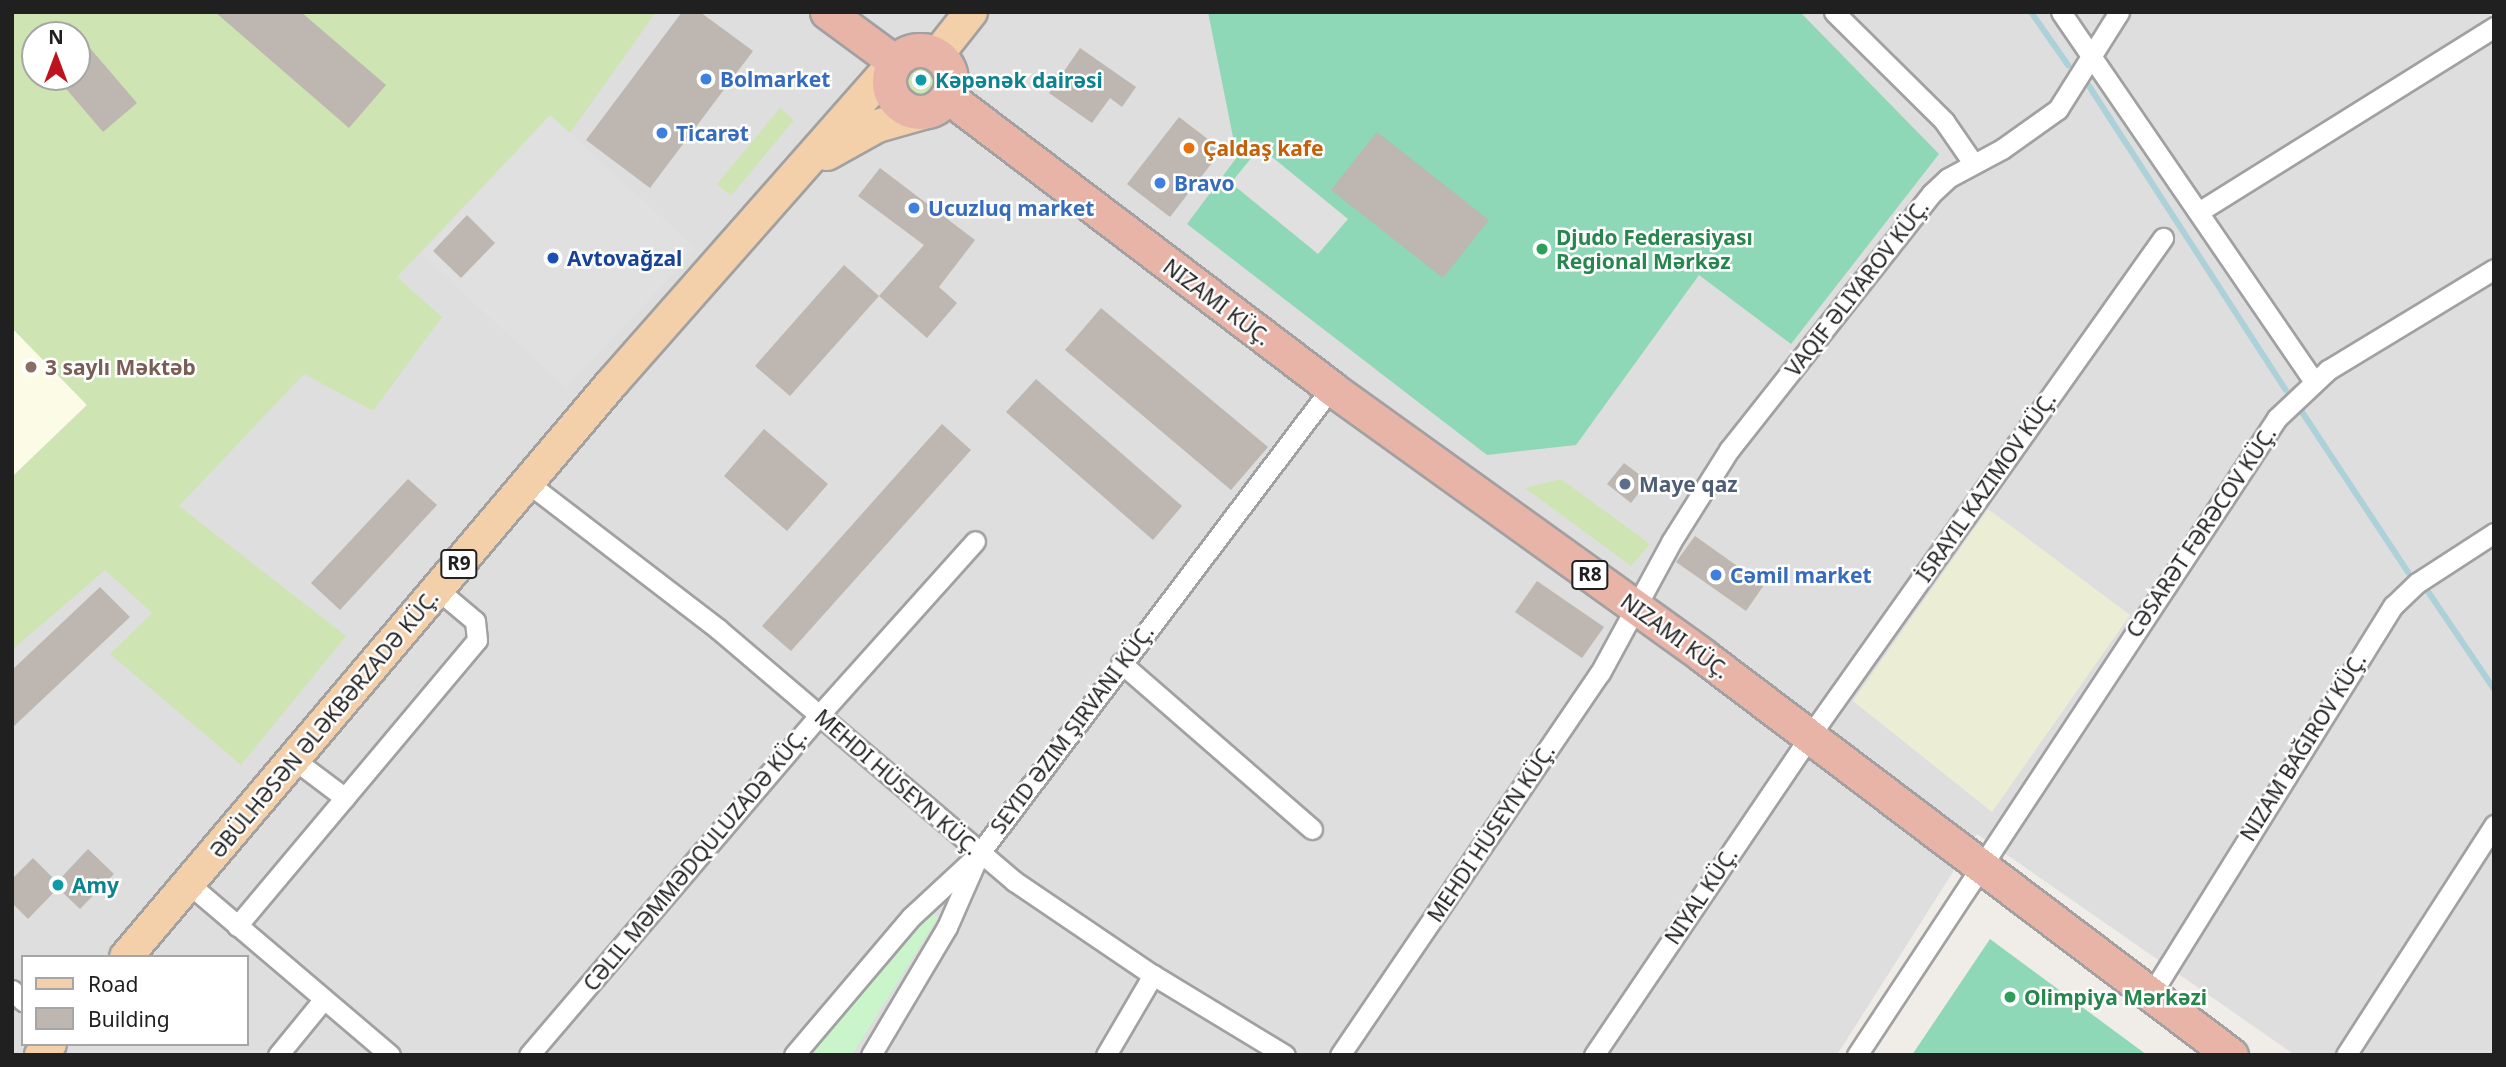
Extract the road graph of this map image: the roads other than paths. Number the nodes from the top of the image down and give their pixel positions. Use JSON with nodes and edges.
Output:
{"nodes":[{"id":1,"x":827,"y":12,"type":"edge"},
{"id":2,"x":971,"y":12,"type":"edge"},
{"id":3,"x":1835,"y":12,"type":"edge"},
{"id":4,"x":2061,"y":12,"type":"edge"},
{"id":5,"x":2119,"y":12,"type":"edge"},
{"id":6,"x":2494,"y":27,"type":"edge"},
{"id":7,"x":2092,"y":54,"type":"junction"},
{"id":8,"x":937,"y":55,"type":"junction"},
{"id":9,"x":895,"y":62,"type":"junction"},
{"id":10,"x":939,"y":104,"type":"junction"},
{"id":11,"x":1973,"y":163,"type":"junction"},
{"id":12,"x":798,"y":176,"type":"junction"},
{"id":13,"x":2200,"y":211,"type":"junction"},
{"id":14,"x":2163,"y":237,"type":"dead end"},
{"id":15,"x":2494,"y":269,"type":"edge"},
{"id":16,"x":2314,"y":381,"type":"junction"},
{"id":17,"x":1331,"y":388,"type":"junction"},
{"id":18,"x":528,"y":483,"type":"junction"},
{"id":19,"x":2494,"y":533,"type":"edge"},
{"id":20,"x":975,"y":541,"type":"dead end"},
{"id":21,"x":438,"y":590,"type":"junction"},
{"id":22,"x":1635,"y":607,"type":"junction"},
{"id":23,"x":1121,"y":663,"type":"junction"},
{"id":24,"x":820,"y":713,"type":"junction"},
{"id":25,"x":1809,"y":737,"type":"junction"},
{"id":26,"x":292,"y":758,"type":"junction"},
{"id":27,"x":345,"y":798,"type":"junction"},
{"id":28,"x":2494,"y":825,"type":"edge"},
{"id":29,"x":1312,"y":828,"type":"dead end"},
{"id":30,"x":979,"y":854,"type":"junction"},
{"id":31,"x":1979,"y":866,"type":"junction"},
{"id":32,"x":189,"y":884,"type":"junction"},
{"id":33,"x":237,"y":926,"type":"junction"},
{"id":34,"x":128,"y":955,"type":"edge"},
{"id":35,"x":1153,"y":975,"type":"junction"},
{"id":36,"x":2150,"y":996,"type":"junction"},
{"id":37,"x":323,"y":1000,"type":"junction"},
{"id":38,"x":278,"y":1055,"type":"edge"},
{"id":39,"x":390,"y":1055,"type":"edge"},
{"id":40,"x":529,"y":1055,"type":"edge"},
{"id":41,"x":794,"y":1055,"type":"edge"},
{"id":42,"x":871,"y":1055,"type":"edge"},
{"id":43,"x":1106,"y":1055,"type":"edge"},
{"id":44,"x":1285,"y":1055,"type":"edge"},
{"id":45,"x":1340,"y":1055,"type":"edge"},
{"id":46,"x":1594,"y":1055,"type":"edge"},
{"id":47,"x":1857,"y":1055,"type":"edge"},
{"id":48,"x":2231,"y":1055,"type":"edge"},
{"id":49,"x":2346,"y":1055,"type":"edge"}],
"edges":[{"from":1,"to":9,"type":"highway"},
{"from":2,"to":8,"type":"main road"},
{"from":3,"to":11,"type":"street"},
{"from":4,"to":7,"type":"street"},
{"from":5,"to":7,"type":"street","name":"VAQIF ƏLIYAROV KÜÇ."},
{"from":6,"to":13,"type":"street"},
{"from":7,"to":11,"type":"street","name":"VAQIF ƏLIYAROV KÜÇ."},
{"from":7,"to":13,"type":"street"},
{"from":8,"to":9,"type":"highway"},
{"from":8,"to":10,"type":"highway"},
{"from":9,"to":10,"type":"highway"},
{"from":9,"to":12,"type":"main road"},
{"from":10,"to":12,"type":"main road"},
{"from":10,"to":17,"type":"highway","name":"NIZAMI KÜÇ.","number":"R8"},
{"from":11,"to":22,"type":"street","name":"VAQIF ƏLIYAROV KÜÇ."},
{"from":12,"to":18,"type":"main road","name":"ƏBÜLHƏSƏN ƏLƏKBƏRZADƏ KÜÇ.","number":"R9"},
{"from":13,"to":16,"type":"street"},
{"from":14,"to":25,"type":"street","name":"NIYAL KÜÇ."},
{"from":15,"to":16,"type":"street","name":"CƏSARƏT FƏRƏCOV KÜÇ."},
{"from":16,"to":31,"type":"street","name":"CƏSARƏT FƏRƏCOV KÜÇ."},
{"from":17,"to":22,"type":"highway","name":"NIZAMI KÜÇ.","number":"R8"},
{"from":17,"to":23,"type":"street","name":"SEYID ƏZIM ŞIRVANI KÜÇ."},
{"from":18,"to":21,"type":"main road","name":"ƏBÜLHƏSƏN ƏLƏKBƏRZADƏ KÜÇ.","number":"R9"},
{"from":18,"to":24,"type":"street","name":"MEHDI HÜSEYN KÜÇ."},
{"from":19,"to":36,"type":"street"},
{"from":20,"to":24,"type":"street","name":"CƏLIL MƏMMƏDQULUZADƏ KÜÇ."},
{"from":21,"to":26,"type":"main road","name":"ƏBÜLHƏSƏN ƏLƏKBƏRZADƏ KÜÇ.","number":"R9"},
{"from":21,"to":27,"type":"street"},
{"from":22,"to":25,"type":"highway","name":"NIZAMI KÜÇ.","number":"R8"},
{"from":22,"to":45,"type":"street","name":"MEHDI HÜSEYN KÜÇ."},
{"from":23,"to":29,"type":"street"},
{"from":23,"to":30,"type":"street","name":"SEYID ƏZIM ŞIRVANI KÜÇ."},
{"from":24,"to":30,"type":"street","name":"MEHDI HÜSEYN KÜÇ."},
{"from":24,"to":40,"type":"street","name":"CƏLIL MƏMMƏDQULUZADƏ KÜÇ."},
{"from":25,"to":31,"type":"highway","name":"NIZAMI KÜÇ.","number":"R8"},
{"from":25,"to":46,"type":"street","name":"NIYAL KÜÇ."},
{"from":26,"to":27,"type":"street"},
{"from":26,"to":32,"type":"main road","name":"ƏBÜLHƏSƏN ƏLƏKBƏRZADƏ KÜÇ.","number":"R9"},
{"from":27,"to":33,"type":"street"},
{"from":28,"to":49,"type":"street"},
{"from":30,"to":35,"type":"street","name":"MEHDI HÜSEYN KÜÇ."},
{"from":30,"to":41,"type":"street","name":"SEYID ƏZIM ŞIRVANI KÜÇ."},
{"from":30,"to":42,"type":"street"},
{"from":31,"to":36,"type":"highway","name":"NIZAMI KÜÇ.","number":"R8"},
{"from":31,"to":47,"type":"street","name":"CƏSARƏT FƏRƏCOV KÜÇ."},
{"from":32,"to":33,"type":"street"},
{"from":32,"to":34,"type":"main road","name":"ƏBÜLHƏSƏN ƏLƏKBƏRZADƏ KÜÇ.","number":"R9"},
{"from":33,"to":37,"type":"street"},
{"from":35,"to":43,"type":"street"},
{"from":35,"to":44,"type":"street","name":"MEHDI HÜSEYN KÜÇ."},
{"from":36,"to":48,"type":"highway","name":"NIZAMI KÜÇ.","number":"R8"},
{"from":37,"to":38,"type":"street"},
{"from":37,"to":39,"type":"street"}]}
